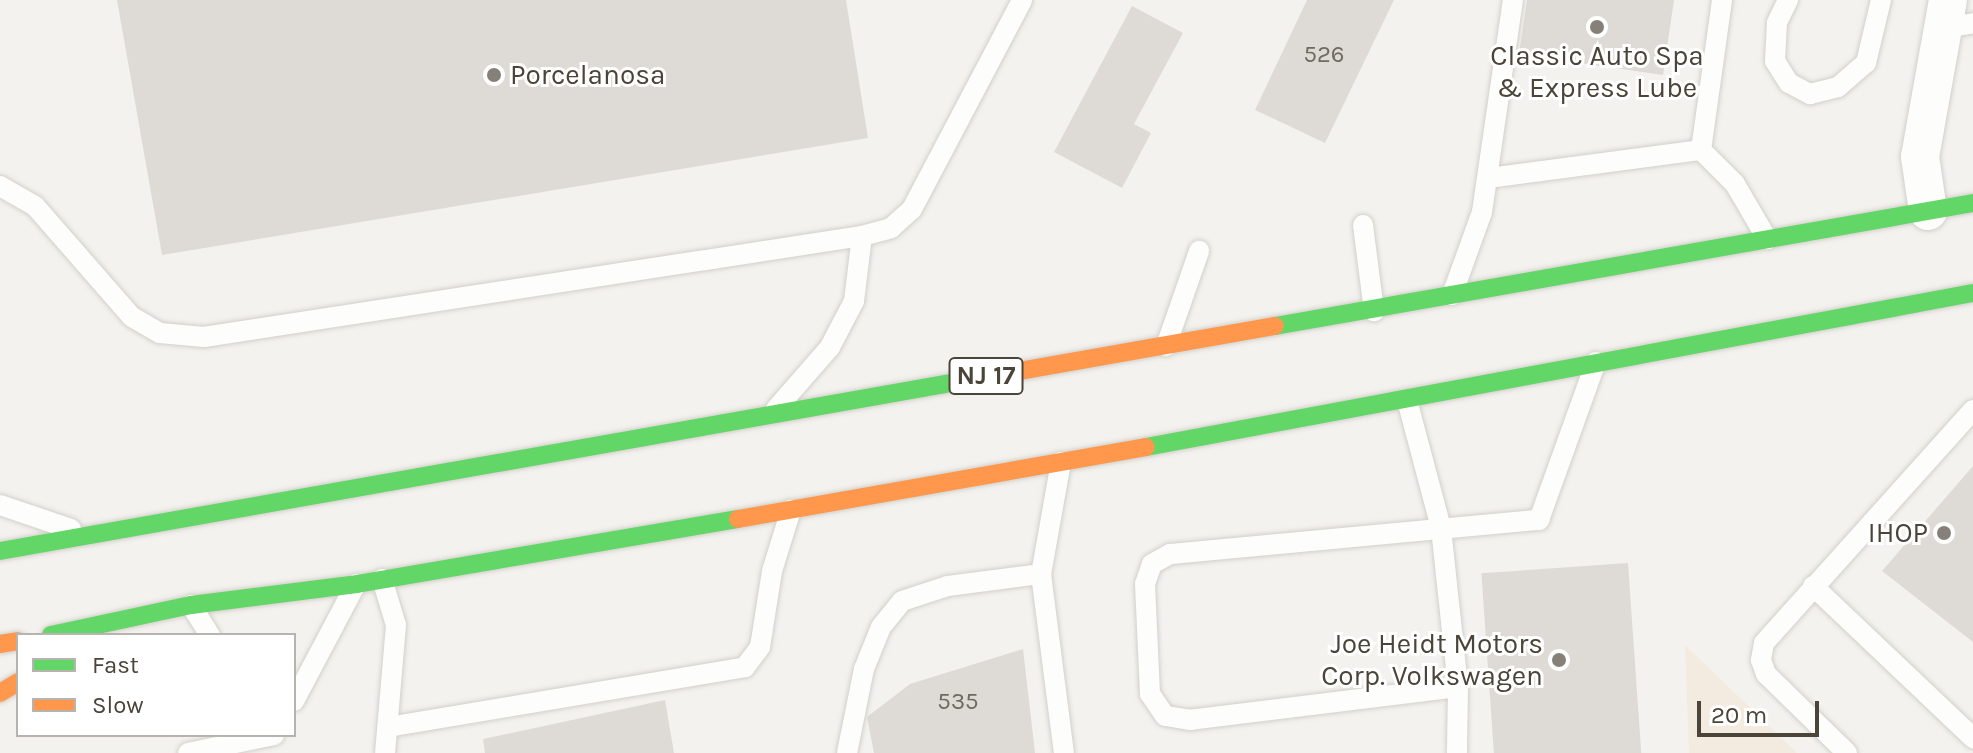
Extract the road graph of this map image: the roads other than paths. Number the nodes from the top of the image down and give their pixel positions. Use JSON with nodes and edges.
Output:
{"nodes":[{"id":1,"x":1022,"y":0,"type":"edge"},
{"id":2,"x":1513,"y":0,"type":"edge"},
{"id":3,"x":1722,"y":0,"type":"edge"},
{"id":4,"x":1788,"y":0,"type":"edge"},
{"id":5,"x":1881,"y":0,"type":"edge"},
{"id":6,"x":1955,"y":17,"type":"edge"},
{"id":7,"x":1701,"y":150,"type":"junction"},
{"id":8,"x":1488,"y":178,"type":"junction"},
{"id":9,"x":0,"y":186,"type":"edge"},
{"id":10,"x":1973,"y":203,"type":"edge"},
{"id":11,"x":1928,"y":211,"type":"junction"},
{"id":12,"x":1363,"y":225,"type":"dead end"},
{"id":13,"x":862,"y":236,"type":"junction"},
{"id":14,"x":1767,"y":239,"type":"junction"},
{"id":15,"x":1199,"y":251,"type":"dead end"},
{"id":16,"x":1973,"y":293,"type":"edge"},
{"id":17,"x":1450,"y":299,"type":"junction"},
{"id":18,"x":1374,"y":311,"type":"junction"},
{"id":19,"x":1166,"y":346,"type":"junction"},
{"id":20,"x":1596,"y":362,"type":"junction"},
{"id":21,"x":1407,"y":400,"type":"junction"},
{"id":22,"x":1973,"y":410,"type":"edge"},
{"id":23,"x":774,"y":411,"type":"junction"},
{"id":24,"x":1061,"y":462,"type":"junction"},
{"id":25,"x":0,"y":505,"type":"edge"},
{"id":26,"x":791,"y":507,"type":"junction"},
{"id":27,"x":1441,"y":528,"type":"junction"},
{"id":28,"x":90,"y":536,"type":"junction"},
{"id":29,"x":0,"y":551,"type":"edge"},
{"id":30,"x":1041,"y":574,"type":"junction"},
{"id":31,"x":382,"y":579,"type":"junction"},
{"id":32,"x":357,"y":584,"type":"junction"},
{"id":33,"x":1813,"y":586,"type":"junction"},
{"id":34,"x":191,"y":605,"type":"junction"},
{"id":35,"x":120,"y":622,"type":"junction"},
{"id":36,"x":62,"y":633,"type":"edge"},
{"id":37,"x":101,"y":633,"type":"edge"},
{"id":38,"x":209,"y":633,"type":"edge"},
{"id":39,"x":1458,"y":687,"type":"junction"},
{"id":40,"x":296,"y":697,"type":"edge"},
{"id":41,"x":388,"y":727,"type":"junction"},
{"id":42,"x":265,"y":737,"type":"edge"},
{"id":43,"x":1973,"y":738,"type":"edge"},
{"id":44,"x":188,"y":753,"type":"edge"},
{"id":45,"x":385,"y":753,"type":"edge"},
{"id":46,"x":847,"y":753,"type":"edge"},
{"id":47,"x":1064,"y":753,"type":"edge"},
{"id":48,"x":1457,"y":753,"type":"edge"},
{"id":49,"x":1847,"y":753,"type":"edge"}],
"edges":[{"from":1,"to":13,"type":"lane"},
{"from":2,"to":8,"type":"lane"},
{"from":3,"to":7,"type":"lane"},
{"from":4,"to":5,"type":"lane"},
{"from":6,"to":11,"type":"street"},
{"from":7,"to":8,"type":"lane"},
{"from":7,"to":14,"type":"lane"},
{"from":8,"to":17,"type":"lane"},
{"from":9,"to":13,"type":"lane"},
{"from":10,"to":11,"type":"highway","number":"NJ 17"},
{"from":11,"to":14,"type":"highway","number":"NJ 17"},
{"from":12,"to":18,"type":"lane"},
{"from":13,"to":23,"type":"lane"},
{"from":14,"to":17,"type":"highway","number":"NJ 17"},
{"from":15,"to":19,"type":"lane"},
{"from":16,"to":20,"type":"highway"},
{"from":17,"to":18,"type":"highway","number":"NJ 17"},
{"from":18,"to":19,"type":"highway","number":"NJ 17"},
{"from":19,"to":23,"type":"highway","number":"NJ 17"},
{"from":20,"to":21,"type":"highway"},
{"from":20,"to":27,"type":"lane"},
{"from":21,"to":24,"type":"highway"},
{"from":21,"to":27,"type":"lane"},
{"from":22,"to":33,"type":"lane"},
{"from":23,"to":28,"type":"highway","number":"NJ 17"},
{"from":24,"to":26,"type":"highway"},
{"from":24,"to":30,"type":"lane"},
{"from":25,"to":28,"type":"lane"},
{"from":26,"to":31,"type":"highway"},
{"from":26,"to":41,"type":"lane"},
{"from":27,"to":39,"type":"lane"},
{"from":27,"to":39,"type":"lane"},
{"from":28,"to":29,"type":"highway","number":"NJ 17"},
{"from":30,"to":46,"type":"lane"},
{"from":30,"to":47,"type":"lane"},
{"from":31,"to":32,"type":"highway"},
{"from":31,"to":41,"type":"lane"},
{"from":32,"to":34,"type":"highway"},
{"from":32,"to":40,"type":"lane"},
{"from":33,"to":43,"type":"lane"},
{"from":33,"to":49,"type":"lane"},
{"from":34,"to":35,"type":"highway"},
{"from":34,"to":38,"type":"lane"},
{"from":35,"to":36,"type":"highway"},
{"from":35,"to":37,"type":"highway"},
{"from":39,"to":48,"type":"lane"},
{"from":41,"to":45,"type":"lane"},
{"from":42,"to":44,"type":"lane"}]}
